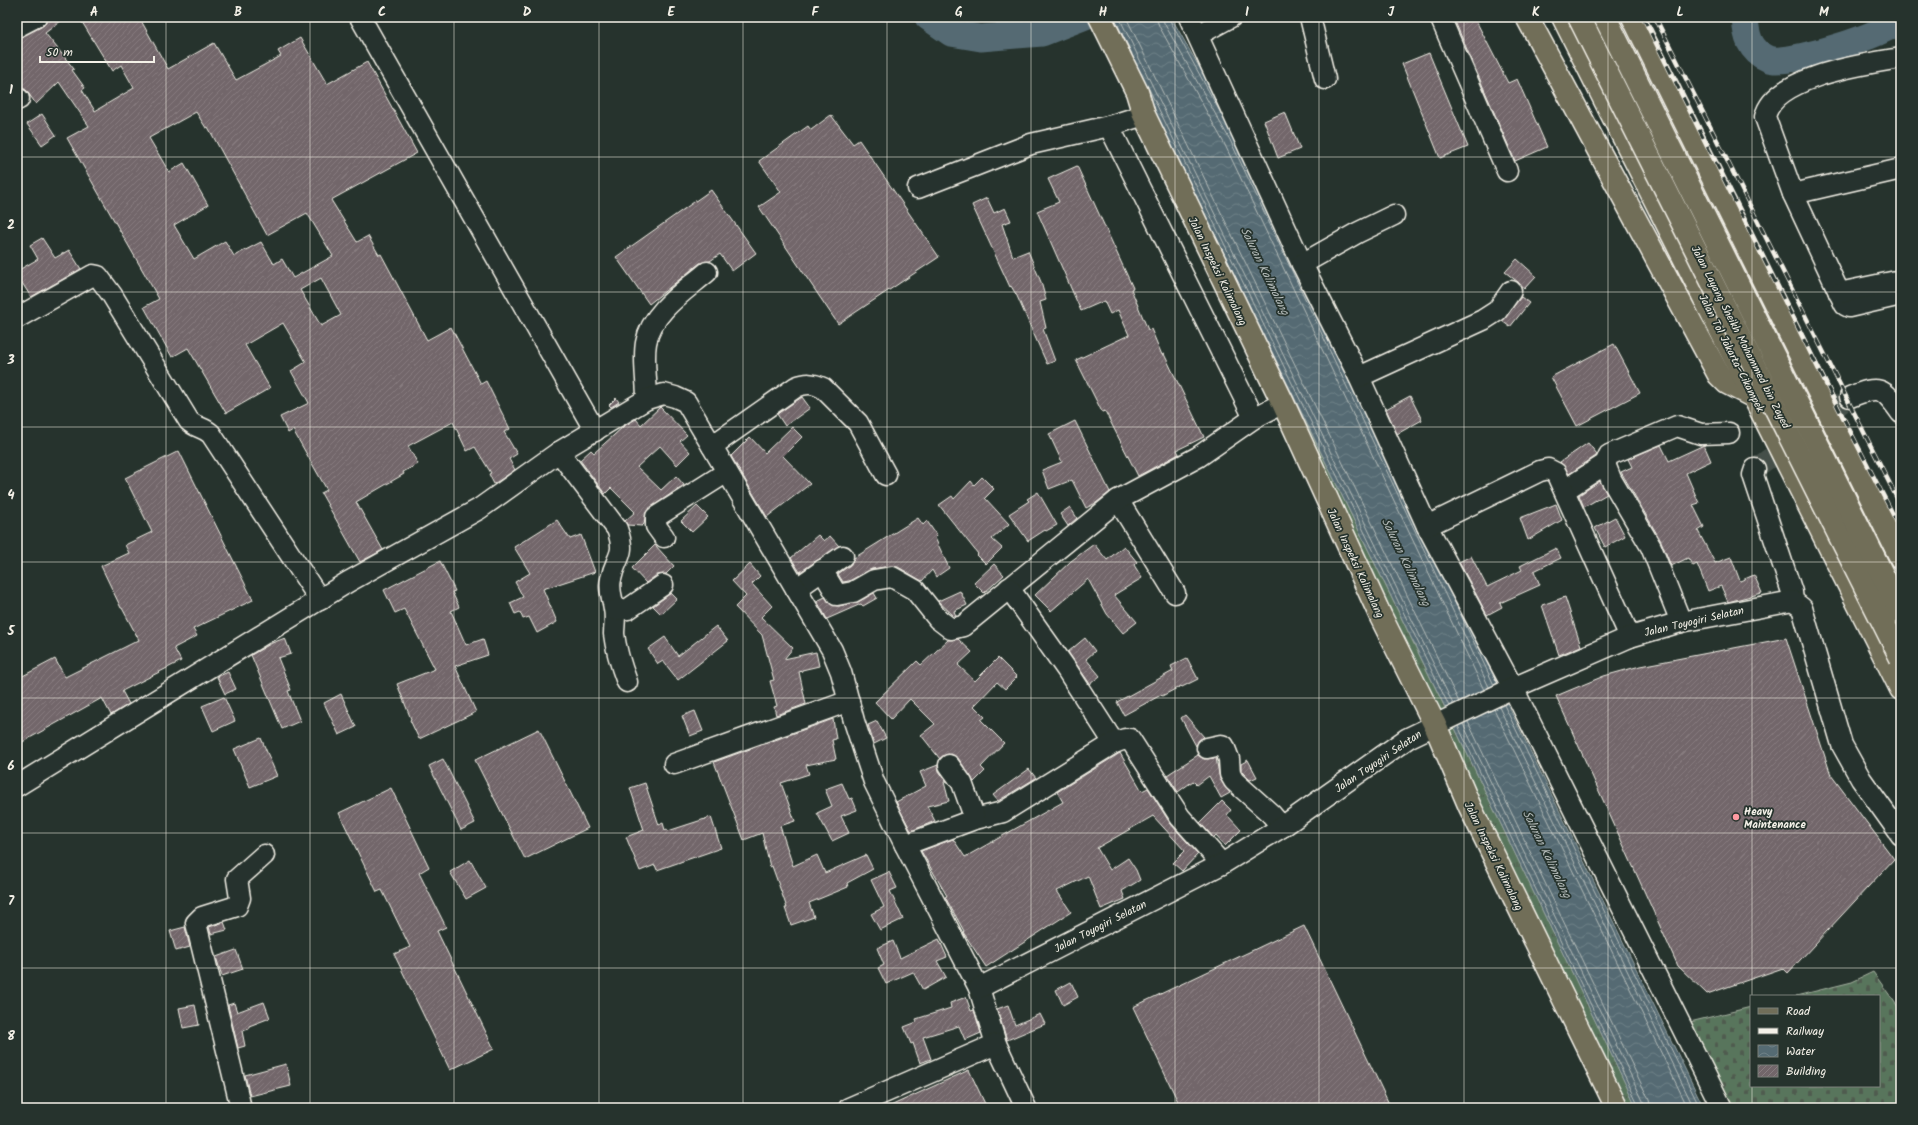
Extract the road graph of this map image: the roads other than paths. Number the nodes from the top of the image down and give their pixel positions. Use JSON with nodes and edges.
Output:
{"nodes":[{"id":1,"x":36,"y":17,"type":"edge"},
{"id":2,"x":360,"y":17,"type":"edge"},
{"id":3,"x":1100,"y":17,"type":"edge"},
{"id":4,"x":1189,"y":17,"type":"edge"},
{"id":5,"x":1231,"y":17,"type":"edge"},
{"id":6,"x":1310,"y":17,"type":"edge"},
{"id":7,"x":1440,"y":17,"type":"edge"},
{"id":8,"x":1527,"y":17,"type":"edge"},
{"id":9,"x":1563,"y":17,"type":"edge"},
{"id":10,"x":1579,"y":17,"type":"edge"},
{"id":11,"x":1605,"y":17,"type":"edge"},
{"id":12,"x":1633,"y":17,"type":"edge"},
{"id":13,"x":17,"y":27,"type":"edge"},
{"id":14,"x":1198,"y":35,"type":"junction"},
{"id":15,"x":1901,"y":58,"type":"edge"},
{"id":16,"x":1325,"y":79,"type":"dead end"},
{"id":17,"x":1144,"y":115,"type":"junction"},
{"id":18,"x":1109,"y":126,"type":"junction"},
{"id":19,"x":1901,"y":168,"type":"edge"},
{"id":20,"x":1506,"y":171,"type":"dead end"},
{"id":21,"x":918,"y":188,"type":"dead end"},
{"id":22,"x":1793,"y":194,"type":"junction"},
{"id":23,"x":1394,"y":215,"type":"dead end"},
{"id":24,"x":1302,"y":264,"type":"junction"},
{"id":25,"x":707,"y":272,"type":"dead end"},
{"id":26,"x":1901,"y":280,"type":"edge"},
{"id":27,"x":1511,"y":291,"type":"dead end"},
{"id":28,"x":1839,"y":293,"type":"junction"},
{"id":29,"x":1901,"y":295,"type":"edge"},
{"id":30,"x":17,"y":318,"type":"edge"},
{"id":31,"x":1358,"y":377,"type":"junction"},
{"id":32,"x":1754,"y":397,"type":"junction"},
{"id":33,"x":1850,"y":397,"type":"tunnel mouth"},
{"id":34,"x":647,"y":398,"type":"junction"},
{"id":35,"x":1283,"y":403,"type":"junction"},
{"id":36,"x":1901,"y":413,"type":"edge"},
{"id":37,"x":1254,"y":418,"type":"junction"},
{"id":38,"x":595,"y":431,"type":"junction"},
{"id":39,"x":1728,"y":433,"type":"dead end"},
{"id":40,"x":712,"y":446,"type":"junction"},
{"id":41,"x":559,"y":452,"type":"junction"},
{"id":42,"x":1605,"y":464,"type":"junction"},
{"id":43,"x":1755,"y":469,"type":"dead end"},
{"id":44,"x":727,"y":472,"type":"junction"},
{"id":45,"x":886,"y":475,"type":"dead end"},
{"id":46,"x":1565,"y":490,"type":"junction"},
{"id":47,"x":1118,"y":500,"type":"junction"},
{"id":48,"x":1427,"y":526,"type":"junction"},
{"id":49,"x":664,"y":537,"type":"dead end"},
{"id":50,"x":843,"y":556,"type":"dead end"},
{"id":51,"x":1901,"y":558,"type":"edge"},
{"id":52,"x":822,"y":570,"type":"junction"},
{"id":53,"x":663,"y":585,"type":"dead end"},
{"id":54,"x":796,"y":588,"type":"junction"},
{"id":55,"x":1009,"y":588,"type":"junction"},
{"id":56,"x":1175,"y":593,"type":"dead end"},
{"id":57,"x":320,"y":600,"type":"junction"},
{"id":58,"x":1793,"y":601,"type":"junction"},
{"id":59,"x":615,"y":610,"type":"junction"},
{"id":60,"x":1901,"y":612,"type":"edge"},
{"id":61,"x":1681,"y":622,"type":"junction"},
{"id":62,"x":1630,"y":637,"type":"junction"},
{"id":63,"x":1901,"y":658,"type":"edge"},
{"id":64,"x":627,"y":682,"type":"dead end"},
{"id":65,"x":1513,"y":688,"type":"junction"},
{"id":66,"x":1901,"y":689,"type":"edge"},
{"id":67,"x":849,"y":701,"type":"junction"},
{"id":68,"x":1442,"y":721,"type":"junction"},
{"id":69,"x":1114,"y":743,"type":"junction"},
{"id":70,"x":1207,"y":748,"type":"dead end"},
{"id":71,"x":674,"y":764,"type":"dead end"},
{"id":72,"x":949,"y":765,"type":"dead end"},
{"id":73,"x":17,"y":786,"type":"edge"},
{"id":74,"x":975,"y":819,"type":"junction"},
{"id":75,"x":1282,"y":827,"type":"junction"},
{"id":76,"x":1901,"y":835,"type":"edge"},
{"id":77,"x":905,"y":845,"type":"junction"},
{"id":78,"x":264,"y":855,"type":"dead end"},
{"id":79,"x":1222,"y":864,"type":"junction"},
{"id":80,"x":979,"y":988,"type":"junction"},
{"id":81,"x":996,"y":1044,"type":"junction"},
{"id":82,"x":241,"y":1108,"type":"edge"},
{"id":83,"x":849,"y":1108,"type":"edge"},
{"id":84,"x":1026,"y":1108,"type":"edge"},
{"id":85,"x":1617,"y":1108,"type":"edge"},
{"id":86,"x":1722,"y":1108,"type":"edge"}],
"edges":[{"from":1,"to":13,"type":"street"},
{"from":2,"to":38,"type":"street"},
{"from":3,"to":17,"type":"main road","name":"Jalan Inspeksi Kalimalang"},
{"from":4,"to":14,"type":"street"},
{"from":5,"to":14,"type":"street"},
{"from":6,"to":16,"type":"street"},
{"from":7,"to":20,"type":"street"},
{"from":8,"to":32,"type":"main road"},
{"from":9,"to":32,"type":"main road","name":"Jalan Tol Jakarta–Cikampek"},
{"from":10,"to":63,"type":"main road","name":"Jalan Layang Sheikh Mohammed bin Zayed","bridge":true},
{"from":11,"to":60,"type":"main road","name":"Jalan Layang Sheikh Mohammed bin Zayed","bridge":true},
{"from":12,"to":51,"type":"main road"},
{"from":14,"to":24,"type":"street"},
{"from":15,"to":22,"type":"street"},
{"from":17,"to":18,"type":"street"},
{"from":17,"to":35,"type":"main road","name":"Jalan Inspeksi Kalimalang"},
{"from":18,"to":21,"type":"street"},
{"from":18,"to":37,"type":"street"},
{"from":19,"to":22,"type":"street"},
{"from":22,"to":28,"type":"street"},
{"from":23,"to":24,"type":"street"},
{"from":24,"to":31,"type":"street"},
{"from":25,"to":34,"type":"street"},
{"from":26,"to":28,"type":"street"},
{"from":27,"to":31,"type":"street"},
{"from":28,"to":29,"type":"street"},
{"from":30,"to":57,"type":"street"},
{"from":31,"to":48,"type":"street"},
{"from":32,"to":66,"type":"main road","name":"Jalan Tol Jakarta–Cikampek"},
{"from":33,"to":36,"type":"street"},
{"from":34,"to":38,"type":"street"},
{"from":34,"to":40,"type":"street"},
{"from":35,"to":37,"type":"street"},
{"from":35,"to":68,"type":"main road","name":"Jalan Inspeksi Kalimalang"},
{"from":37,"to":47,"type":"street"},
{"from":38,"to":41,"type":"street"},
{"from":39,"to":42,"type":"street"},
{"from":40,"to":44,"type":"street"},
{"from":40,"to":45,"type":"street"},
{"from":41,"to":57,"type":"street"},
{"from":41,"to":59,"type":"street"},
{"from":42,"to":46,"type":"street"},
{"from":42,"to":61,"type":"street"},
{"from":43,"to":58,"type":"street"},
{"from":44,"to":49,"type":"street"},
{"from":44,"to":54,"type":"street"},
{"from":46,"to":48,"type":"street"},
{"from":46,"to":62,"type":"street"},
{"from":47,"to":55,"type":"street"},
{"from":47,"to":56,"type":"street"},
{"from":48,"to":65,"type":"street"},
{"from":50,"to":52,"type":"street"},
{"from":52,"to":54,"type":"street"},
{"from":52,"to":55,"type":"street"},
{"from":53,"to":59,"type":"street"},
{"from":54,"to":67,"type":"street"},
{"from":55,"to":69,"type":"street"},
{"from":57,"to":73,"type":"street"},
{"from":58,"to":61,"type":"street","name":"Jalan Toyogiri Selatan"},
{"from":58,"to":76,"type":"street"},
{"from":59,"to":64,"type":"street"},
{"from":61,"to":62,"type":"street","name":"Jalan Toyogiri Selatan"},
{"from":62,"to":65,"type":"street","name":"Jalan Toyogiri Selatan"},
{"from":65,"to":68,"type":"street","name":"Jalan Toyogiri Selatan"},
{"from":65,"to":86,"type":"street"},
{"from":67,"to":71,"type":"street"},
{"from":67,"to":77,"type":"street"},
{"from":68,"to":75,"type":"street","name":"Jalan Toyogiri Selatan"},
{"from":68,"to":85,"type":"main road","name":"Jalan Inspeksi Kalimalang"},
{"from":69,"to":74,"type":"street"},
{"from":69,"to":79,"type":"street"},
{"from":70,"to":75,"type":"street"},
{"from":72,"to":74,"type":"street"},
{"from":74,"to":77,"type":"street"},
{"from":75,"to":79,"type":"street","name":"Jalan Toyogiri Selatan"},
{"from":77,"to":80,"type":"street"},
{"from":78,"to":82,"type":"street"},
{"from":79,"to":80,"type":"street","name":"Jalan Toyogiri Selatan"},
{"from":80,"to":81,"type":"street"},
{"from":81,"to":83,"type":"street"},
{"from":81,"to":84,"type":"street"}]}
